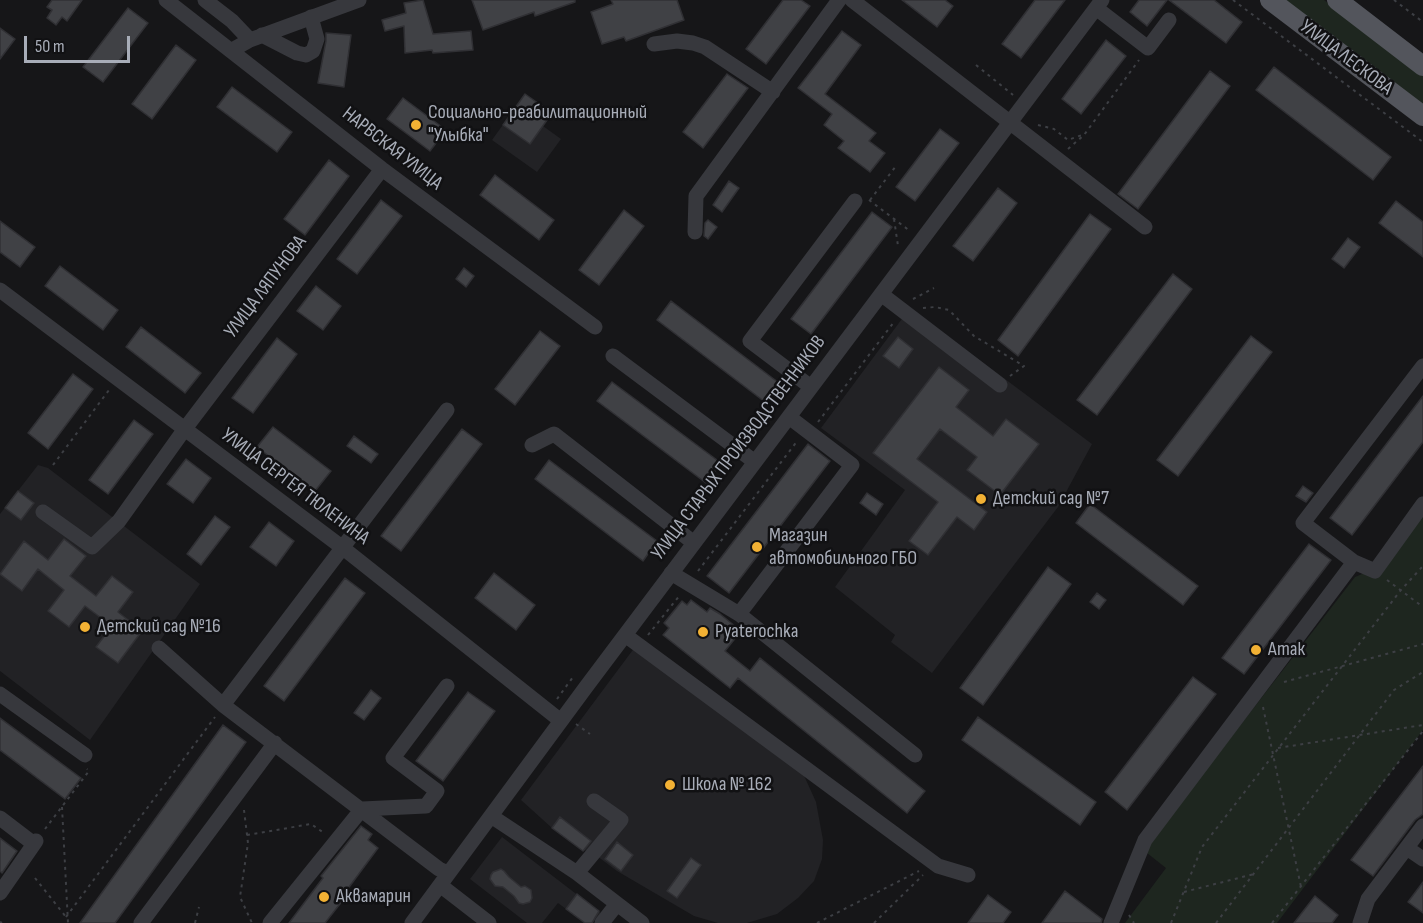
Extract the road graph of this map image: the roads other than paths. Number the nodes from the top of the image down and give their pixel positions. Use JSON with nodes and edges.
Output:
{"nodes":[{"id":1,"x":166,"y":0,"type":"edge"},
{"id":2,"x":205,"y":0,"type":"edge"},
{"id":3,"x":359,"y":0,"type":"edge"},
{"id":4,"x":838,"y":0,"type":"edge"},
{"id":5,"x":852,"y":0,"type":"edge"},
{"id":6,"x":1270,"y":0,"type":"edge"},
{"id":7,"x":1337,"y":0,"type":"edge"},
{"id":8,"x":1099,"y":4,"type":"edge"},
{"id":9,"x":311,"y":17,"type":"junction"},
{"id":10,"x":1169,"y":20,"type":"dead end"},
{"id":11,"x":256,"y":37,"type":"junction"},
{"id":12,"x":654,"y":44,"type":"dead end"},
{"id":13,"x":232,"y":50,"type":"junction"},
{"id":14,"x":1423,"y":66,"type":"edge"},
{"id":15,"x":773,"y":92,"type":"junction"},
{"id":16,"x":1423,"y":116,"type":"edge"},
{"id":17,"x":1012,"y":119,"type":"junction"},
{"id":18,"x":382,"y":168,"type":"junction"},
{"id":19,"x":863,"y":201,"type":"road end"},
{"id":20,"x":1145,"y":227,"type":"dead end"},
{"id":21,"x":695,"y":232,"type":"dead end"},
{"id":22,"x":0,"y":290,"type":"edge"},
{"id":23,"x":880,"y":294,"type":"junction"},
{"id":24,"x":595,"y":327,"type":"dead end"},
{"id":25,"x":613,"y":356,"type":"dead end"},
{"id":26,"x":1423,"y":366,"type":"edge"},
{"id":27,"x":1000,"y":385,"type":"dead end"},
{"id":28,"x":811,"y":387,"type":"junction"},
{"id":29,"x":447,"y":410,"type":"dead end"},
{"id":30,"x":789,"y":417,"type":"junction"},
{"id":31,"x":184,"y":430,"type":"junction"},
{"id":32,"x":531,"y":445,"type":"dead end"},
{"id":33,"x":755,"y":462,"type":"junction"},
{"id":34,"x":1423,"y":504,"type":"edge"},
{"id":35,"x":43,"y":512,"type":"dead end"},
{"id":36,"x":694,"y":543,"type":"junction"},
{"id":37,"x":343,"y":548,"type":"junction"},
{"id":38,"x":1354,"y":562,"type":"junction"},
{"id":39,"x":671,"y":573,"type":"junction"},
{"id":40,"x":739,"y":614,"type":"junction"},
{"id":41,"x":630,"y":639,"type":"junction"},
{"id":42,"x":159,"y":648,"type":"dead end"},
{"id":43,"x":447,"y":686,"type":"dead end"},
{"id":44,"x":0,"y":694,"type":"edge"},
{"id":45,"x":224,"y":705,"type":"junction"},
{"id":46,"x":561,"y":721,"type":"junction"},
{"id":47,"x":275,"y":743,"type":"junction"},
{"id":48,"x":85,"y":755,"type":"dead end"},
{"id":49,"x":915,"y":755,"type":"dead end"},
{"id":50,"x":594,"y":801,"type":"dead end"},
{"id":51,"x":362,"y":809,"type":"junction"},
{"id":52,"x":491,"y":816,"type":"junction"},
{"id":53,"x":0,"y":818,"type":"edge"},
{"id":54,"x":1423,"y":826,"type":"edge"},
{"id":55,"x":1407,"y":848,"type":"junction"},
{"id":56,"x":1423,"y":859,"type":"edge"},
{"id":57,"x":577,"y":873,"type":"junction"},
{"id":58,"x":968,"y":874,"type":"dead end"},
{"id":59,"x":444,"y":879,"type":"junction"},
{"id":60,"x":0,"y":893,"type":"edge"},
{"id":61,"x":617,"y":904,"type":"junction"},
{"id":62,"x":141,"y":923,"type":"edge"},
{"id":63,"x":270,"y":923,"type":"edge"},
{"id":64,"x":412,"y":923,"type":"edge"},
{"id":65,"x":489,"y":923,"type":"edge"},
{"id":66,"x":602,"y":923,"type":"edge"},
{"id":67,"x":642,"y":923,"type":"edge"},
{"id":68,"x":1111,"y":923,"type":"edge"},
{"id":69,"x":1360,"y":923,"type":"edge"}],
"edges":[{"from":1,"to":13,"type":"street","name":"НАРВСКАЯ УЛИЦА"},
{"from":2,"to":11,"type":"street"},
{"from":3,"to":9,"type":"street"},
{"from":4,"to":15,"type":"street"},
{"from":5,"to":17,"type":"street"},
{"from":6,"to":16,"type":"main road","name":"УЛИЦА ЛЕСКОВА"},
{"from":7,"to":14,"type":"main road","name":"УЛИЦА ЛЕСКОВА"},
{"from":8,"to":10,"type":"street"},
{"from":8,"to":17,"type":"street","name":"УЛИЦА СТАРЫХ ПРОИЗВОДСТВЕННИКОВ"},
{"from":9,"to":11,"type":"street"},
{"from":9,"to":11,"type":"street"},
{"from":11,"to":13,"type":"street"},
{"from":12,"to":15,"type":"street"},
{"from":13,"to":18,"type":"street","name":"НАРВСКАЯ УЛИЦА"},
{"from":15,"to":21,"type":"street"},
{"from":17,"to":20,"type":"street"},
{"from":17,"to":23,"type":"street","name":"УЛИЦА СТАРЫХ ПРОИЗВОДСТВЕННИКОВ"},
{"from":18,"to":24,"type":"street","name":"НАРВСКАЯ УЛИЦА"},
{"from":18,"to":31,"type":"street","name":"УЛИЦА ЛЯПУНОВА"},
{"from":19,"to":28,"type":"street"},
{"from":22,"to":31,"type":"street","name":"УЛИЦА СЕРГЕЯ ТЮЛЕНИНА"},
{"from":23,"to":27,"type":"street"},
{"from":23,"to":28,"type":"street","name":"УЛИЦА СТАРЫХ ПРОИЗВОДСТВЕННИКОВ"},
{"from":25,"to":33,"type":"street"},
{"from":26,"to":38,"type":"street"},
{"from":28,"to":30,"type":"street","name":"УЛИЦА СТАРЫХ ПРОИЗВОДСТВЕННИКОВ"},
{"from":29,"to":37,"type":"street"},
{"from":30,"to":33,"type":"street","name":"УЛИЦА СТАРЫХ ПРОИЗВОДСТВЕННИКОВ"},
{"from":30,"to":40,"type":"street"},
{"from":31,"to":35,"type":"street","name":"УЛИЦА ЛЯПУНОВА"},
{"from":31,"to":37,"type":"street","name":"УЛИЦА СЕРГЕЯ ТЮЛЕНИНА"},
{"from":32,"to":36,"type":"street"},
{"from":33,"to":36,"type":"street","name":"УЛИЦА СТАРЫХ ПРОИЗВОДСТВЕННИКОВ"},
{"from":34,"to":38,"type":"street"},
{"from":36,"to":39,"type":"street","name":"УЛИЦА СТАРЫХ ПРОИЗВОДСТВЕННИКОВ"},
{"from":37,"to":45,"type":"street"},
{"from":37,"to":46,"type":"street","name":"УЛИЦА СЕРГЕЯ ТЮЛЕНИНА"},
{"from":38,"to":68,"type":"street"},
{"from":39,"to":40,"type":"street"},
{"from":39,"to":41,"type":"street","name":"УЛИЦА СТАРЫХ ПРОИЗВОДСТВЕННИКОВ"},
{"from":40,"to":49,"type":"street"},
{"from":41,"to":46,"type":"street","name":"УЛИЦА СТАРЫХ ПРОИЗВОДСТВЕННИКОВ"},
{"from":41,"to":58,"type":"street"},
{"from":42,"to":45,"type":"street"},
{"from":43,"to":51,"type":"street"},
{"from":44,"to":48,"type":"street"},
{"from":45,"to":47,"type":"street"},
{"from":46,"to":52,"type":"street","name":"УЛИЦА СТАРЫХ ПРОИЗВОДСТВЕННИКОВ"},
{"from":47,"to":51,"type":"street"},
{"from":47,"to":62,"type":"street"},
{"from":50,"to":57,"type":"street"},
{"from":51,"to":59,"type":"street"},
{"from":51,"to":63,"type":"street"},
{"from":52,"to":57,"type":"street"},
{"from":52,"to":59,"type":"street","name":"УЛИЦА СТАРЫХ ПРОИЗВОДСТВЕННИКОВ"},
{"from":53,"to":60,"type":"street"},
{"from":54,"to":55,"type":"street"},
{"from":55,"to":56,"type":"street"},
{"from":55,"to":69,"type":"street"},
{"from":57,"to":61,"type":"street"},
{"from":59,"to":64,"type":"street","name":"УЛИЦА СТАРЫХ ПРОИЗВОДСТВЕННИКОВ"},
{"from":59,"to":65,"type":"street"},
{"from":61,"to":66,"type":"street"},
{"from":61,"to":67,"type":"street"}]}
